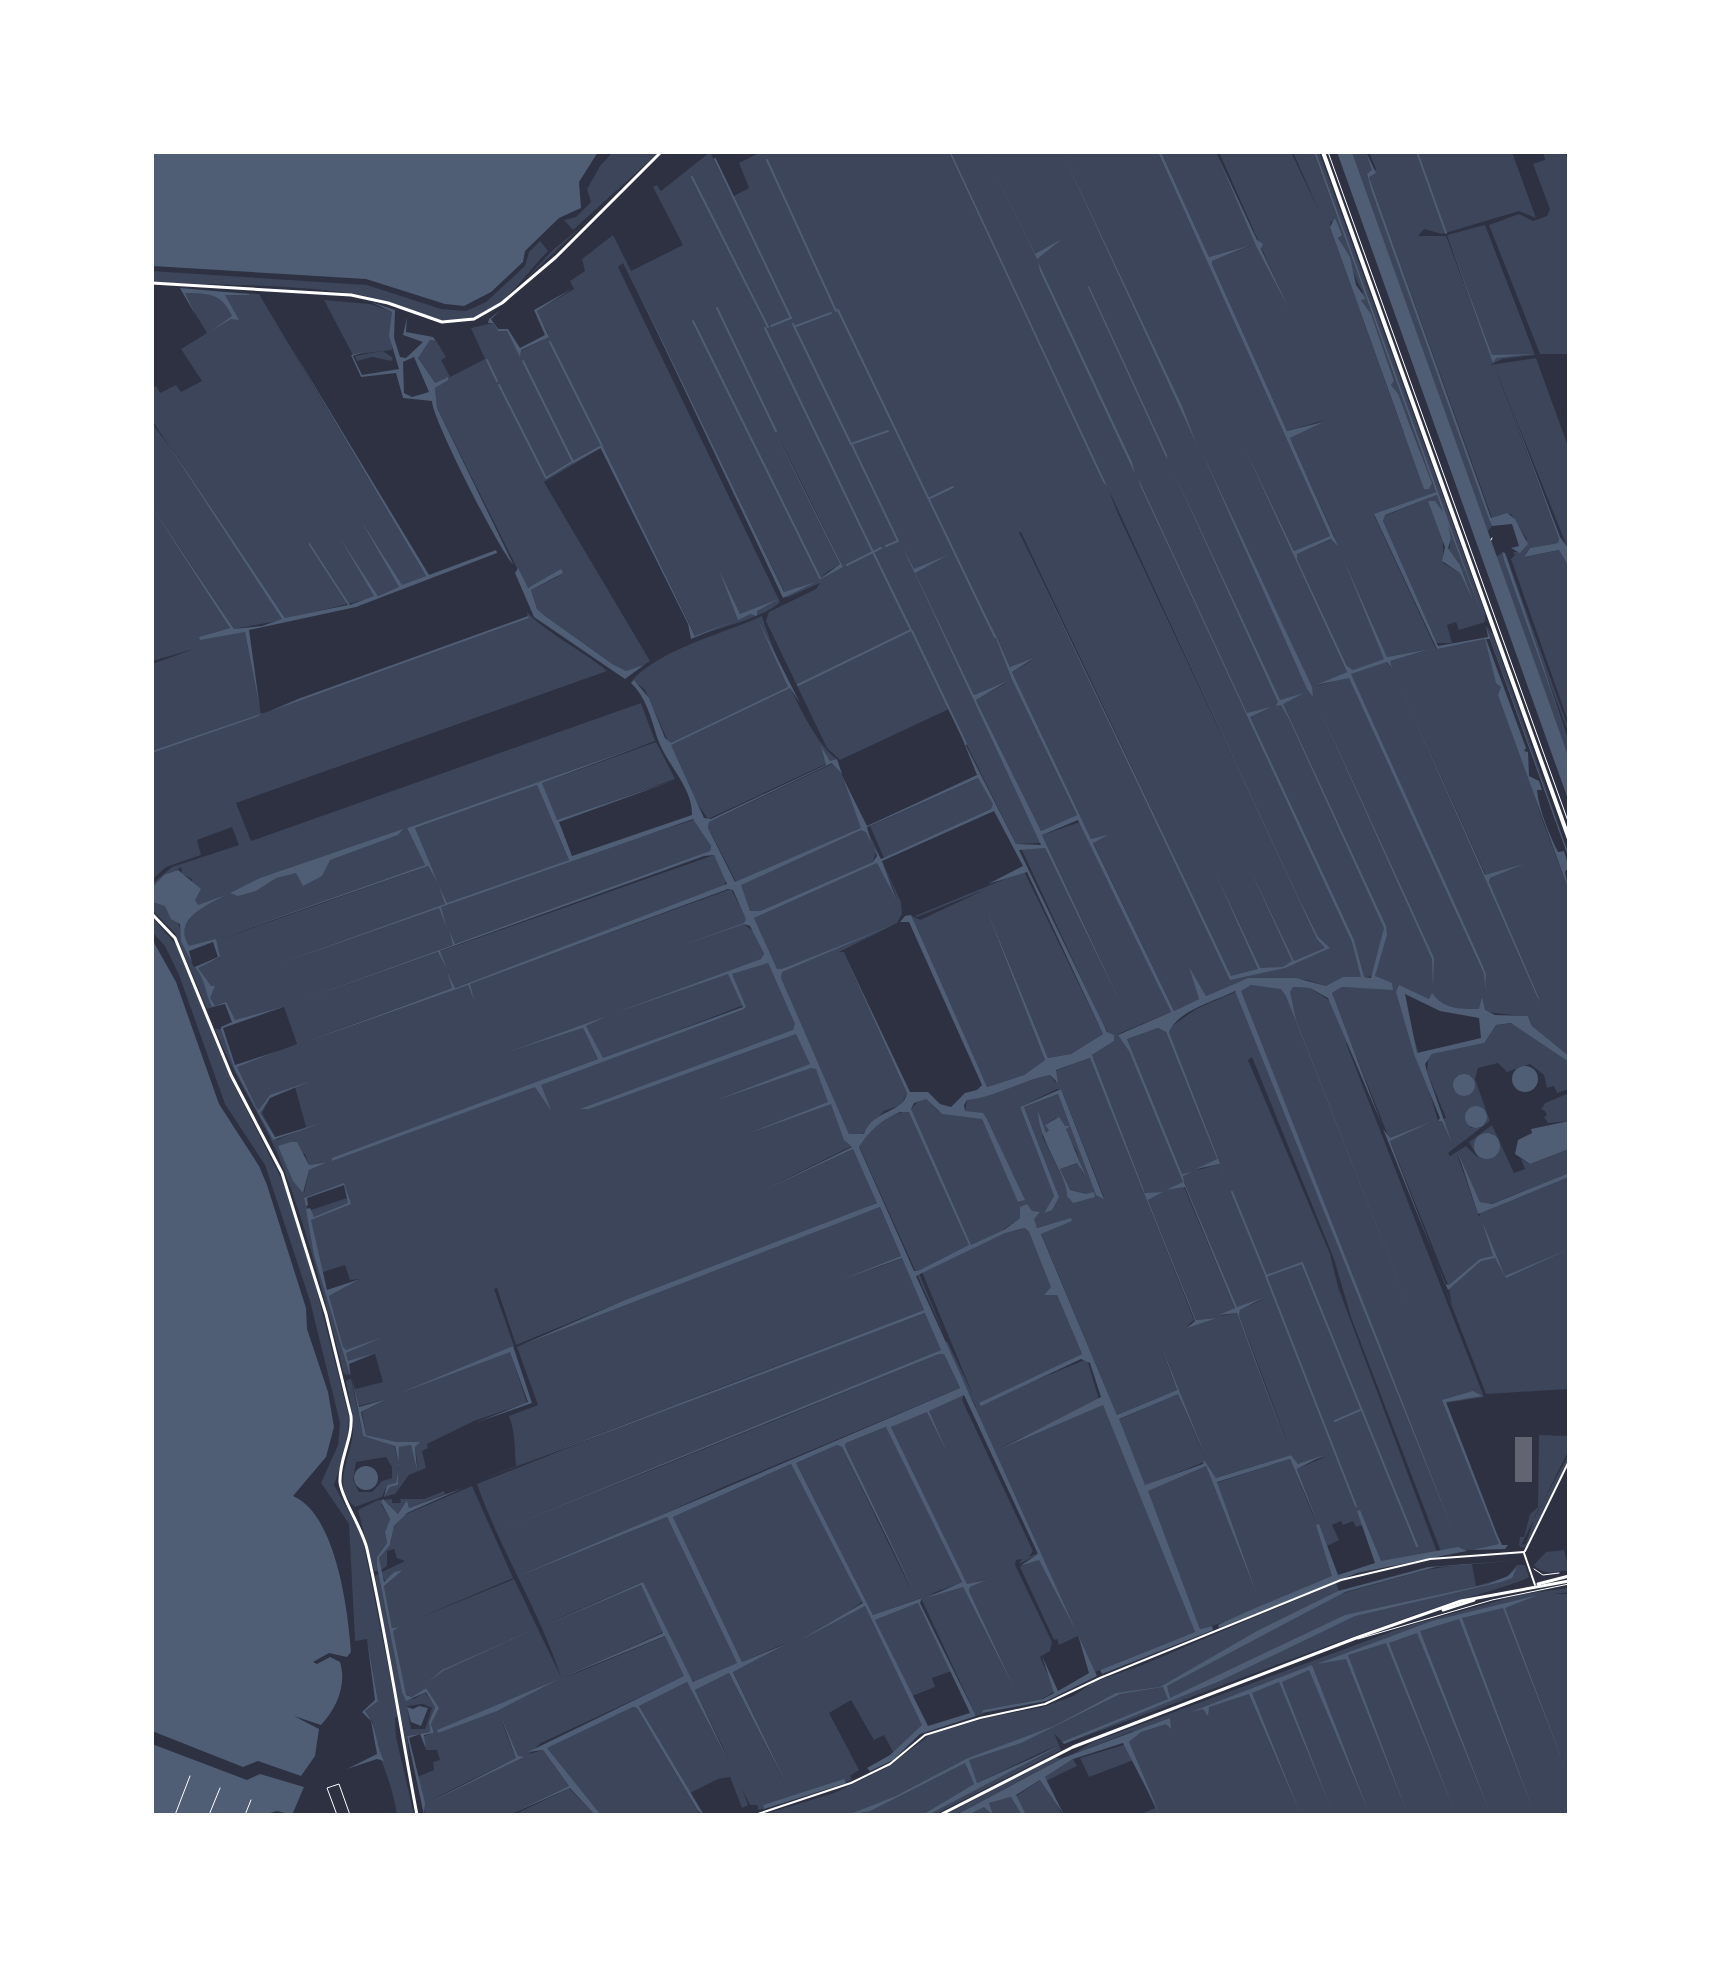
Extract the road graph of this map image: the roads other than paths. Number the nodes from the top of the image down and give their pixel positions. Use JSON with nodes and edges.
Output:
{"nodes":[{"id":1,"x":661,"y":152,"type":"edge"},
{"id":2,"x":1325,"y":152,"type":"edge"},
{"id":3,"x":152,"y":283,"type":"edge"},
{"id":4,"x":1569,"y":824,"type":"edge"},
{"id":5,"x":1569,"y":839,"type":"edge"},
{"id":6,"x":152,"y":914,"type":"edge"},
{"id":7,"x":1569,"y":1461,"type":"edge"},
{"id":8,"x":1524,"y":1552,"type":"junction"},
{"id":9,"x":1569,"y":1580,"type":"edge"},
{"id":10,"x":1535,"y":1585,"type":"junction"},
{"id":11,"x":1356,"y":1638,"type":"junction"},
{"id":12,"x":337,"y":1815,"type":"edge"},
{"id":13,"x":350,"y":1815,"type":"edge"},
{"id":14,"x":417,"y":1815,"type":"edge"},
{"id":15,"x":755,"y":1815,"type":"edge"},
{"id":16,"x":940,"y":1815,"type":"edge"}],
"edges":[{"from":1,"to":3,"type":"street"},
{"from":2,"to":4,"type":"lane"},
{"from":2,"to":5,"type":"main road"},
{"from":6,"to":14,"type":"street"},
{"from":7,"to":8,"type":"street"},
{"from":8,"to":10,"type":"street"},
{"from":8,"to":15,"type":"street"},
{"from":9,"to":10,"type":"street"},
{"from":9,"to":11,"type":"lane"},
{"from":10,"to":11,"type":"street"},
{"from":11,"to":16,"type":"street"},
{"from":12,"to":13,"type":"lane"}]}
